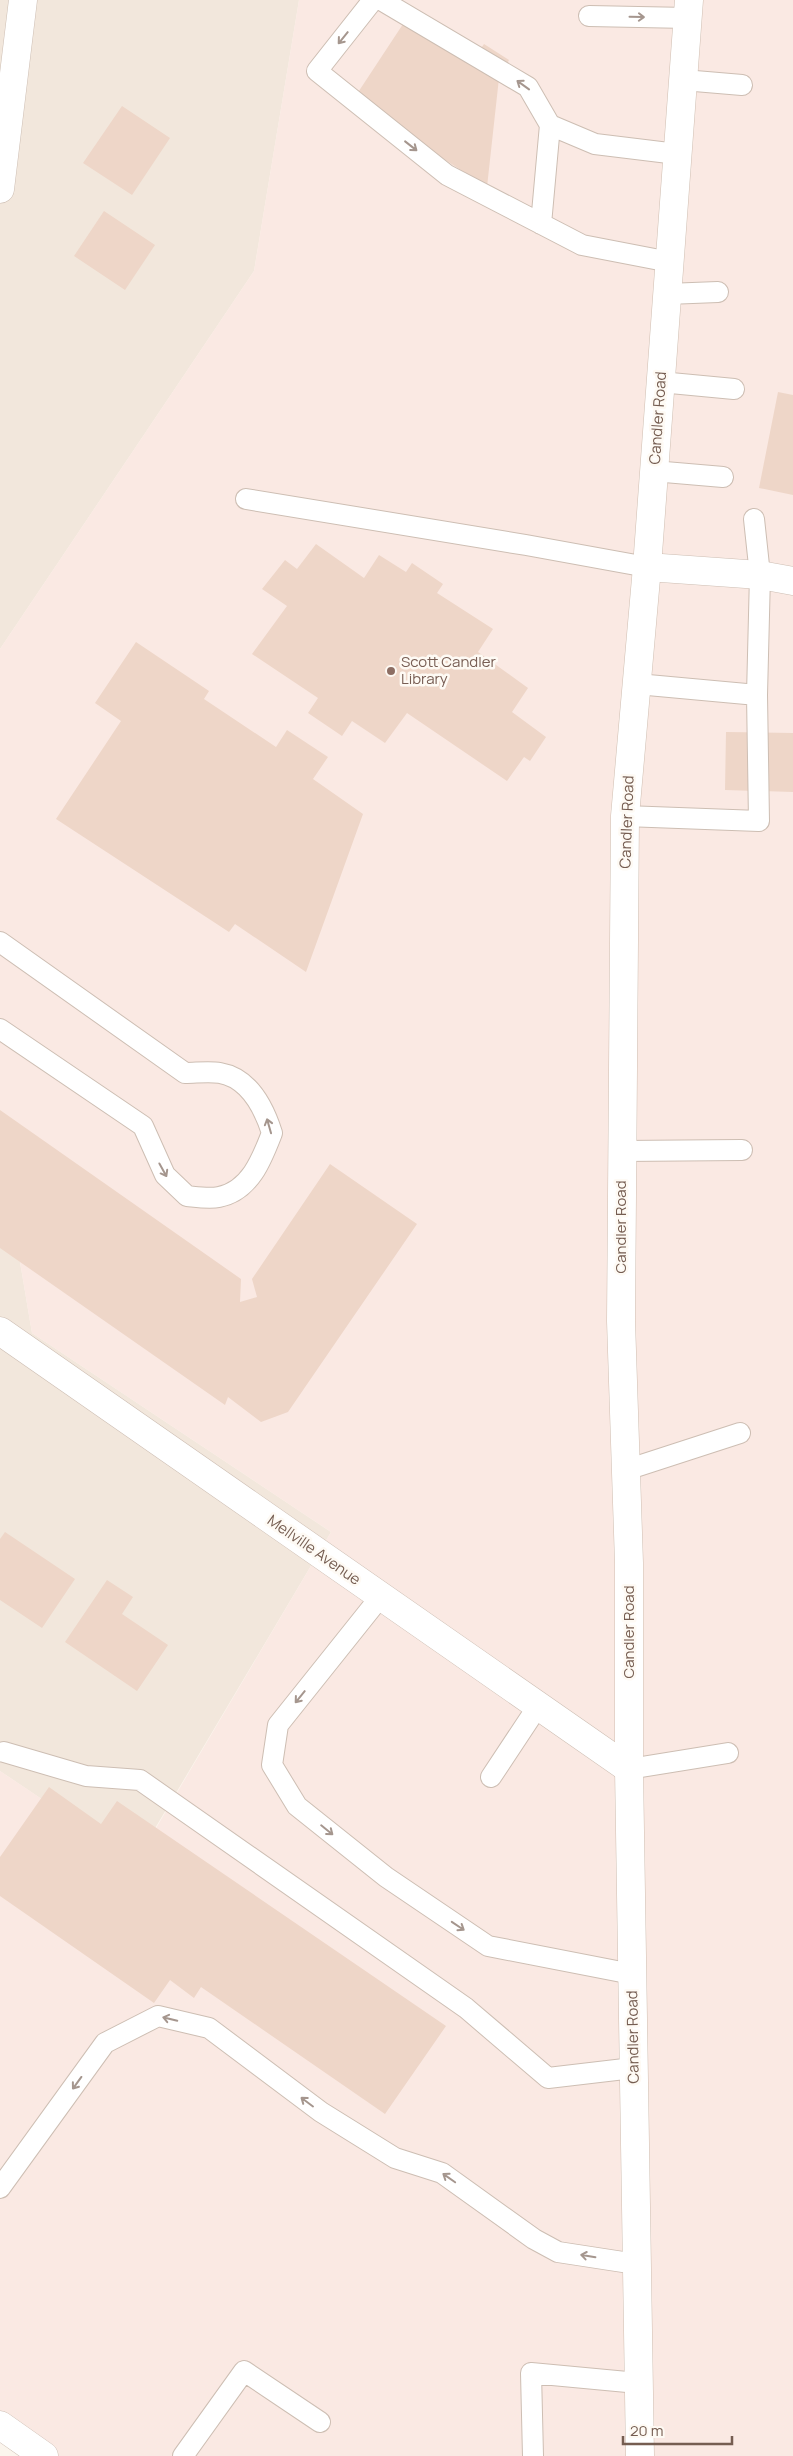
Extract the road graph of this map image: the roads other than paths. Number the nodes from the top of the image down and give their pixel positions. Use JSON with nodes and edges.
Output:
{"nodes":[{"id":1,"x":23,"y":0,"type":"edge"},
{"id":2,"x":373,"y":0,"type":"edge"},
{"id":3,"x":381,"y":0,"type":"edge"},
{"id":4,"x":689,"y":9,"type":"edge"},
{"id":5,"x":589,"y":16,"type":"dead end"},
{"id":6,"x":683,"y":80,"type":"junction"},
{"id":7,"x":742,"y":85,"type":"dead end"},
{"id":8,"x":550,"y":125,"type":"junction"},
{"id":9,"x":677,"y":154,"type":"junction"},
{"id":10,"x":0,"y":189,"type":"edge"},
{"id":11,"x":541,"y":224,"type":"junction"},
{"id":12,"x":670,"y":262,"type":"junction"},
{"id":13,"x":718,"y":292,"type":"dead end"},
{"id":14,"x":667,"y":294,"type":"junction"},
{"id":15,"x":660,"y":382,"type":"junction"},
{"id":16,"x":734,"y":389,"type":"dead end"},
{"id":17,"x":654,"y":471,"type":"junction"},
{"id":18,"x":724,"y":477,"type":"dead end"},
{"id":19,"x":246,"y":499,"type":"dead end"},
{"id":20,"x":754,"y":519,"type":"dead end"},
{"id":21,"x":647,"y":567,"type":"junction"},
{"id":22,"x":760,"y":575,"type":"junction"},
{"id":23,"x":793,"y":581,"type":"edge"},
{"id":24,"x":637,"y":684,"type":"junction"},
{"id":25,"x":757,"y":695,"type":"junction"},
{"id":26,"x":625,"y":816,"type":"junction"},
{"id":27,"x":0,"y":942,"type":"edge"},
{"id":28,"x":0,"y":1029,"type":"edge"},
{"id":29,"x":742,"y":1150,"type":"dead end"},
{"id":30,"x":622,"y":1151,"type":"junction"},
{"id":31,"x":0,"y":1331,"type":"edge"},
{"id":32,"x":740,"y":1433,"type":"dead end"},
{"id":33,"x":626,"y":1470,"type":"junction"},
{"id":34,"x":381,"y":1596,"type":"junction"},
{"id":35,"x":538,"y":1706,"type":"junction"},
{"id":36,"x":4,"y":1752,"type":"dead end"},
{"id":37,"x":728,"y":1753,"type":"dead end"},
{"id":38,"x":629,"y":1768,"type":"junction"},
{"id":39,"x":491,"y":1777,"type":"dead end"},
{"id":40,"x":632,"y":1974,"type":"junction"},
{"id":41,"x":633,"y":2068,"type":"junction"},
{"id":42,"x":0,"y":2188,"type":"edge"},
{"id":43,"x":636,"y":2264,"type":"junction"},
{"id":44,"x":638,"y":2382,"type":"junction"},
{"id":45,"x":320,"y":2422,"type":"dead end"},
{"id":46,"x":0,"y":2425,"type":"edge"},
{"id":47,"x":44,"y":2456,"type":"edge"},
{"id":48,"x":183,"y":2456,"type":"edge"},
{"id":49,"x":533,"y":2456,"type":"edge"},
{"id":50,"x":640,"y":2456,"type":"edge"}],
"edges":[{"from":1,"to":10,"type":"main road"},
{"from":2,"to":11,"type":"lane","one_way":true},
{"from":8,"to":3,"type":"lane","one_way":true},
{"from":5,"to":4,"type":"lane","one_way":true},
{"from":4,"to":6,"type":"main road","name":"Candler Road"},
{"from":6,"to":7,"type":"lane"},
{"from":6,"to":9,"type":"main road","name":"Candler Road"},
{"from":8,"to":9,"type":"lane"},
{"from":8,"to":11,"type":"lane"},
{"from":9,"to":12,"type":"main road","name":"Candler Road"},
{"from":11,"to":12,"type":"lane"},
{"from":12,"to":14,"type":"main road","name":"Candler Road"},
{"from":13,"to":14,"type":"lane"},
{"from":14,"to":15,"type":"main road","name":"Candler Road"},
{"from":15,"to":16,"type":"lane"},
{"from":15,"to":17,"type":"main road","name":"Candler Road"},
{"from":17,"to":18,"type":"lane"},
{"from":17,"to":21,"type":"main road","name":"Candler Road"},
{"from":19,"to":21,"type":"lane"},
{"from":20,"to":22,"type":"lane"},
{"from":21,"to":22,"type":"main road"},
{"from":21,"to":24,"type":"main road","name":"Candler Road"},
{"from":22,"to":23,"type":"main road"},
{"from":22,"to":25,"type":"lane"},
{"from":24,"to":25,"type":"lane"},
{"from":24,"to":26,"type":"main road","name":"Candler Road"},
{"from":25,"to":26,"type":"lane"},
{"from":26,"to":30,"type":"main road","name":"Candler Road"},
{"from":28,"to":27,"type":"lane","one_way":true},
{"from":29,"to":30,"type":"lane"},
{"from":30,"to":33,"type":"main road","name":"Candler Road"},
{"from":31,"to":34,"type":"main road","name":"Mellville Avenue"},
{"from":32,"to":33,"type":"lane"},
{"from":33,"to":38,"type":"main road","name":"Candler Road"},
{"from":34,"to":35,"type":"main road","name":"Mellville Avenue"},
{"from":34,"to":40,"type":"lane","one_way":true},
{"from":35,"to":38,"type":"main road","name":"Mellville Avenue"},
{"from":35,"to":39,"type":"lane"},
{"from":36,"to":41,"type":"lane"},
{"from":37,"to":38,"type":"lane"},
{"from":38,"to":40,"type":"main road","name":"Candler Road"},
{"from":40,"to":41,"type":"main road","name":"Candler Road"},
{"from":41,"to":43,"type":"main road","name":"Candler Road"},
{"from":43,"to":42,"type":"lane","one_way":true},
{"from":43,"to":44,"type":"main road","name":"Candler Road"},
{"from":44,"to":49,"type":"lane"},
{"from":44,"to":50,"type":"main road","name":"Candler Road"},
{"from":45,"to":48,"type":"lane"},
{"from":46,"to":47,"type":"main road"}]}
